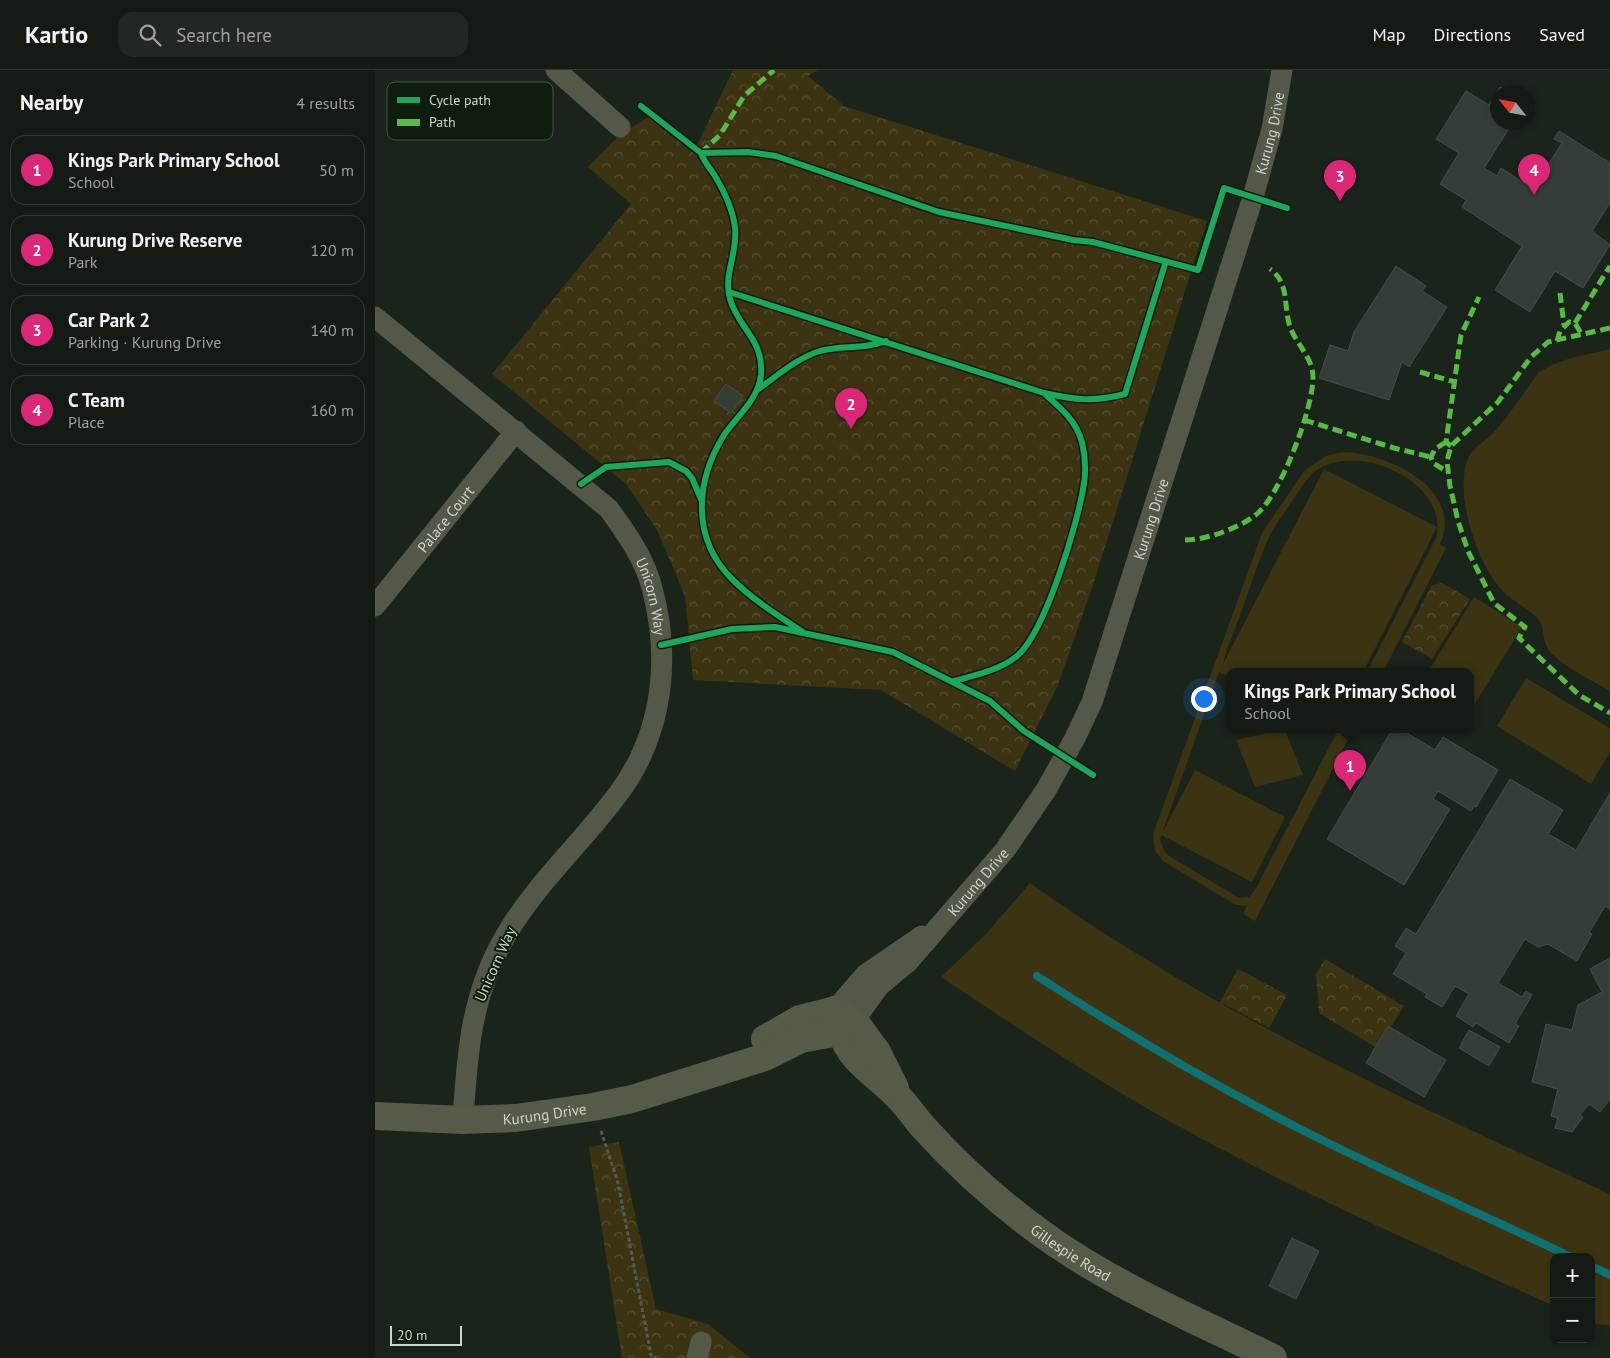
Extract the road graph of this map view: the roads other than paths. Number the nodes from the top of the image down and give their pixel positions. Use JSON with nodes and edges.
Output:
{"nodes":[{"id":1,"x":555,"y":70,"type":"edge"},
{"id":2,"x":1282,"y":70,"type":"edge"},
{"id":3,"x":620,"y":127,"type":"dead end"},
{"id":4,"x":375,"y":317,"type":"edge"},
{"id":5,"x":515,"y":431,"type":"junction"},
{"id":6,"x":375,"y":606,"type":"edge"},
{"id":7,"x":842,"y":1021,"type":"junction"},
{"id":8,"x":375,"y":1116,"type":"edge"},
{"id":9,"x":463,"y":1120,"type":"junction"},
{"id":10,"x":1273,"y":1358,"type":"edge"}],
"edges":[{"from":1,"to":3,"type":"street"},
{"from":2,"to":7,"type":"street","name":"Kurung Drive"},
{"from":4,"to":5,"type":"street","name":"Unicorn Way"},
{"from":5,"to":6,"type":"street","name":"Palace Court"},
{"from":5,"to":9,"type":"street","name":"Unicorn Way"},
{"from":7,"to":9,"type":"street","name":"Kurung Drive"},
{"from":7,"to":10,"type":"street","name":"Gillespie Road"},
{"from":8,"to":9,"type":"street","name":"Kurung Drive"}]}
